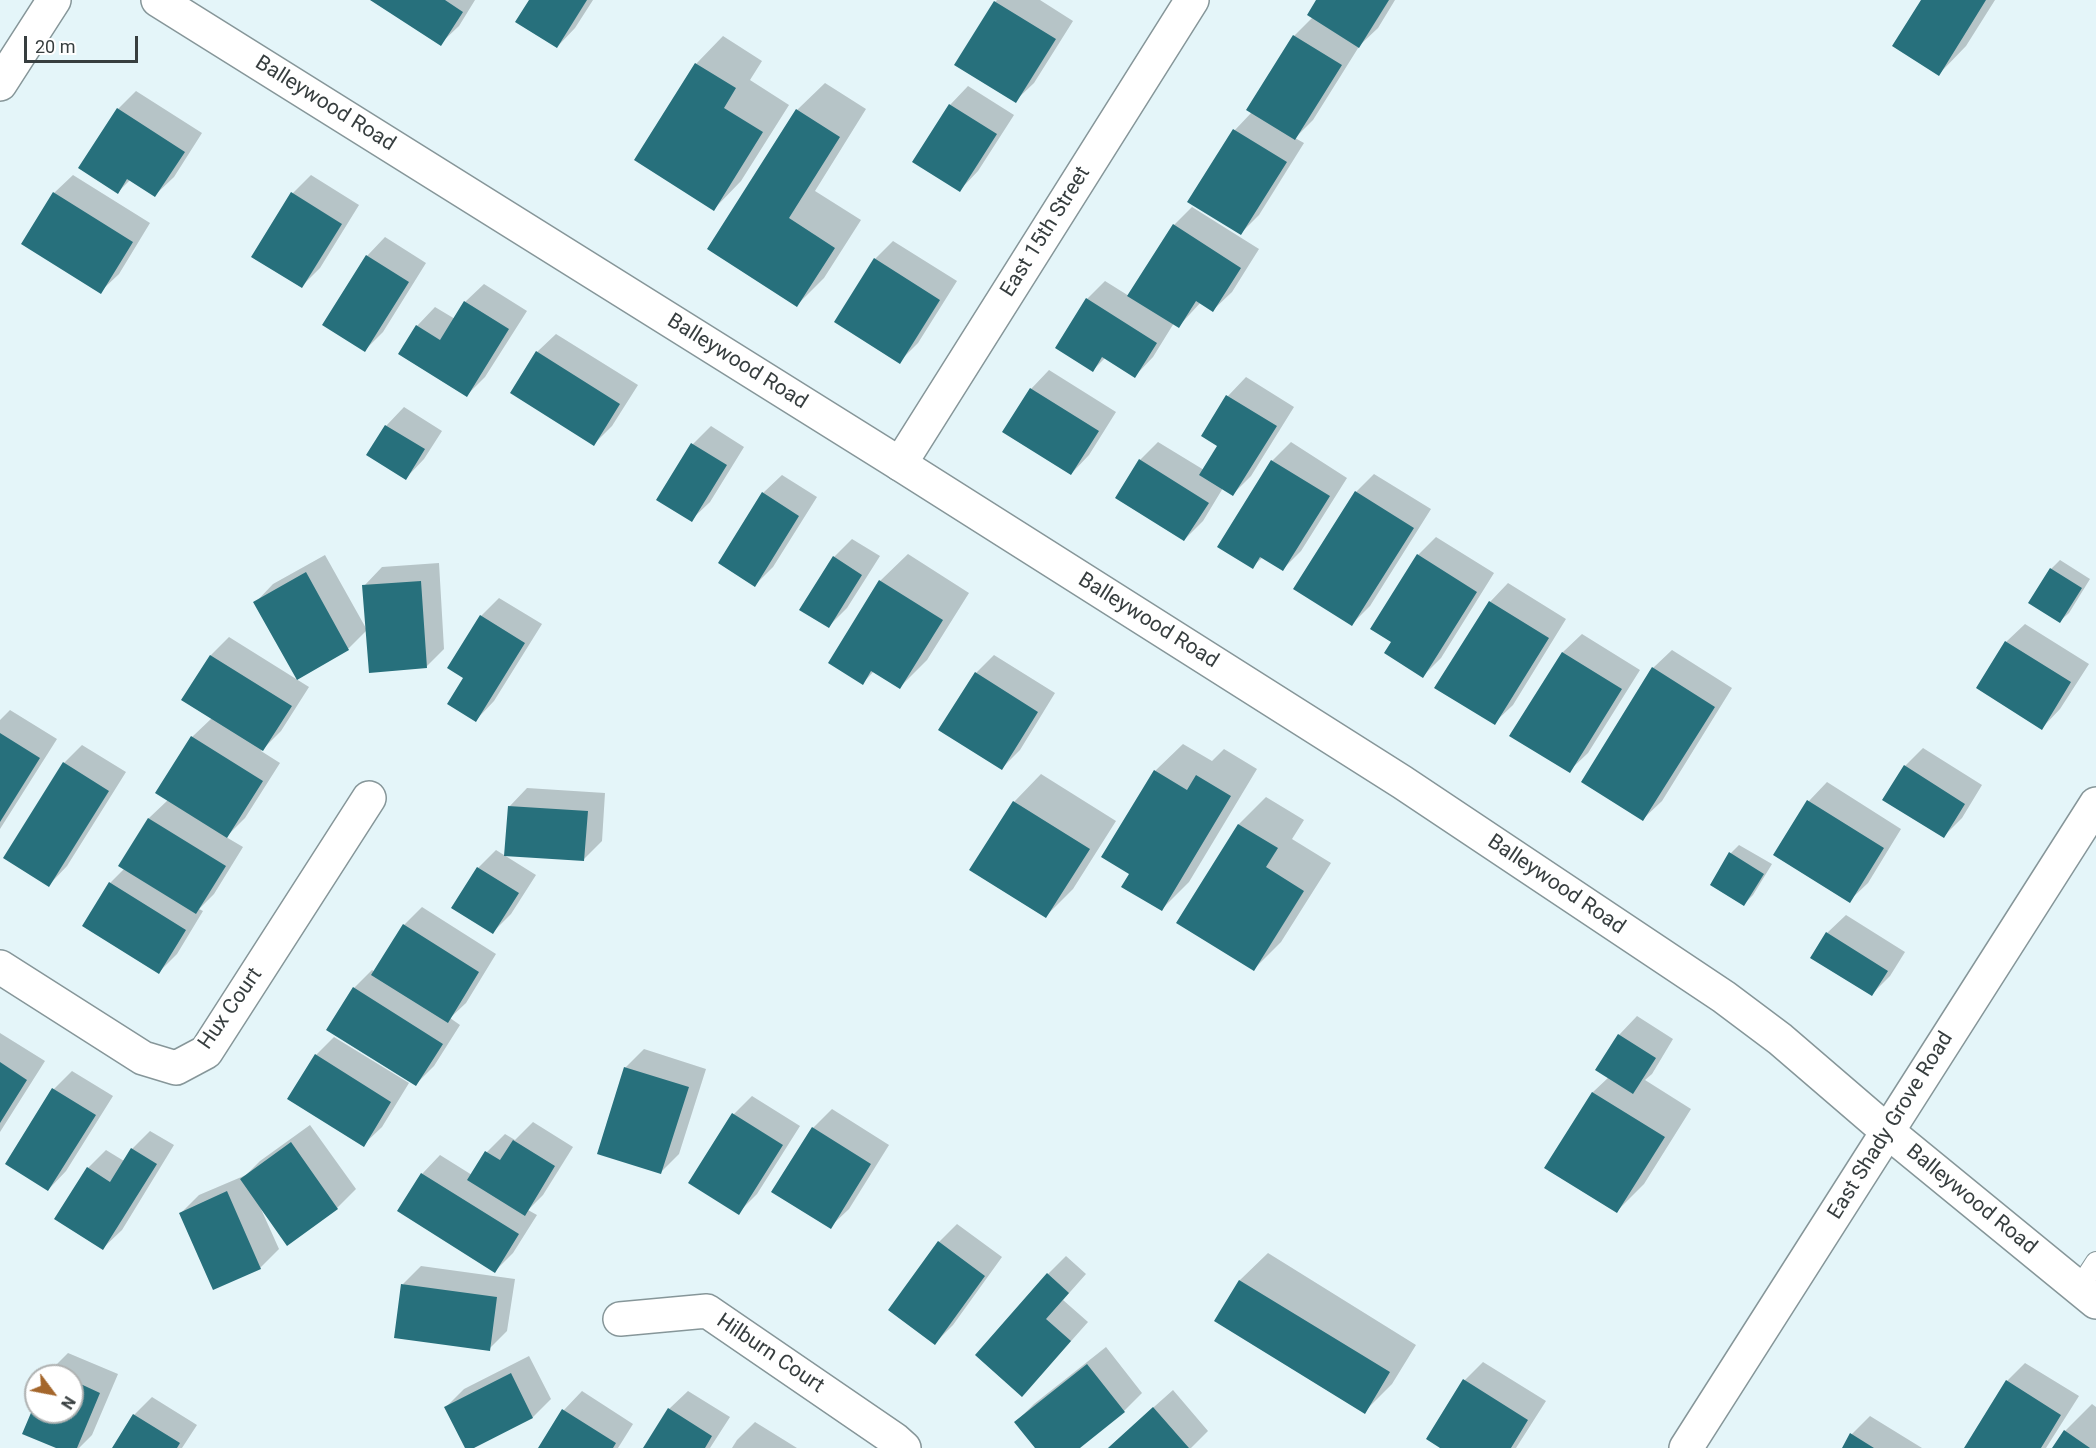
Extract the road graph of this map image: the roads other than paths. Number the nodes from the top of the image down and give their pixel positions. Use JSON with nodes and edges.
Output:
{"nodes":[{"id":1,"x":54,"y":0,"type":"edge"},
{"id":2,"x":158,"y":0,"type":"edge"},
{"id":3,"x":1192,"y":0,"type":"edge"},
{"id":4,"x":0,"y":84,"type":"edge"},
{"id":5,"x":900,"y":464,"type":"junction"},
{"id":6,"x":369,"y":798,"type":"dead end"},
{"id":7,"x":2096,"y":804,"type":"edge"},
{"id":8,"x":0,"y":967,"type":"edge"},
{"id":9,"x":1887,"y":1131,"type":"junction"},
{"id":10,"x":2090,"y":1284,"type":"edge"},
{"id":11,"x":620,"y":1319,"type":"dead end"},
{"id":12,"x":904,"y":1448,"type":"edge"},
{"id":13,"x":1686,"y":1448,"type":"edge"}],
"edges":[{"from":1,"to":4,"type":"street"},
{"from":2,"to":5,"type":"street","name":"Balleywood Road"},
{"from":3,"to":5,"type":"street","name":"East 15th Street"},
{"from":5,"to":9,"type":"street","name":"Balleywood Road"},
{"from":6,"to":8,"type":"street","name":"Hux Court"},
{"from":7,"to":9,"type":"street","name":"East Shady Grove Road"},
{"from":9,"to":10,"type":"street","name":"Balleywood Road"},
{"from":9,"to":13,"type":"street","name":"East Shady Grove Road"},
{"from":11,"to":12,"type":"street","name":"Hilburn Court"}]}
